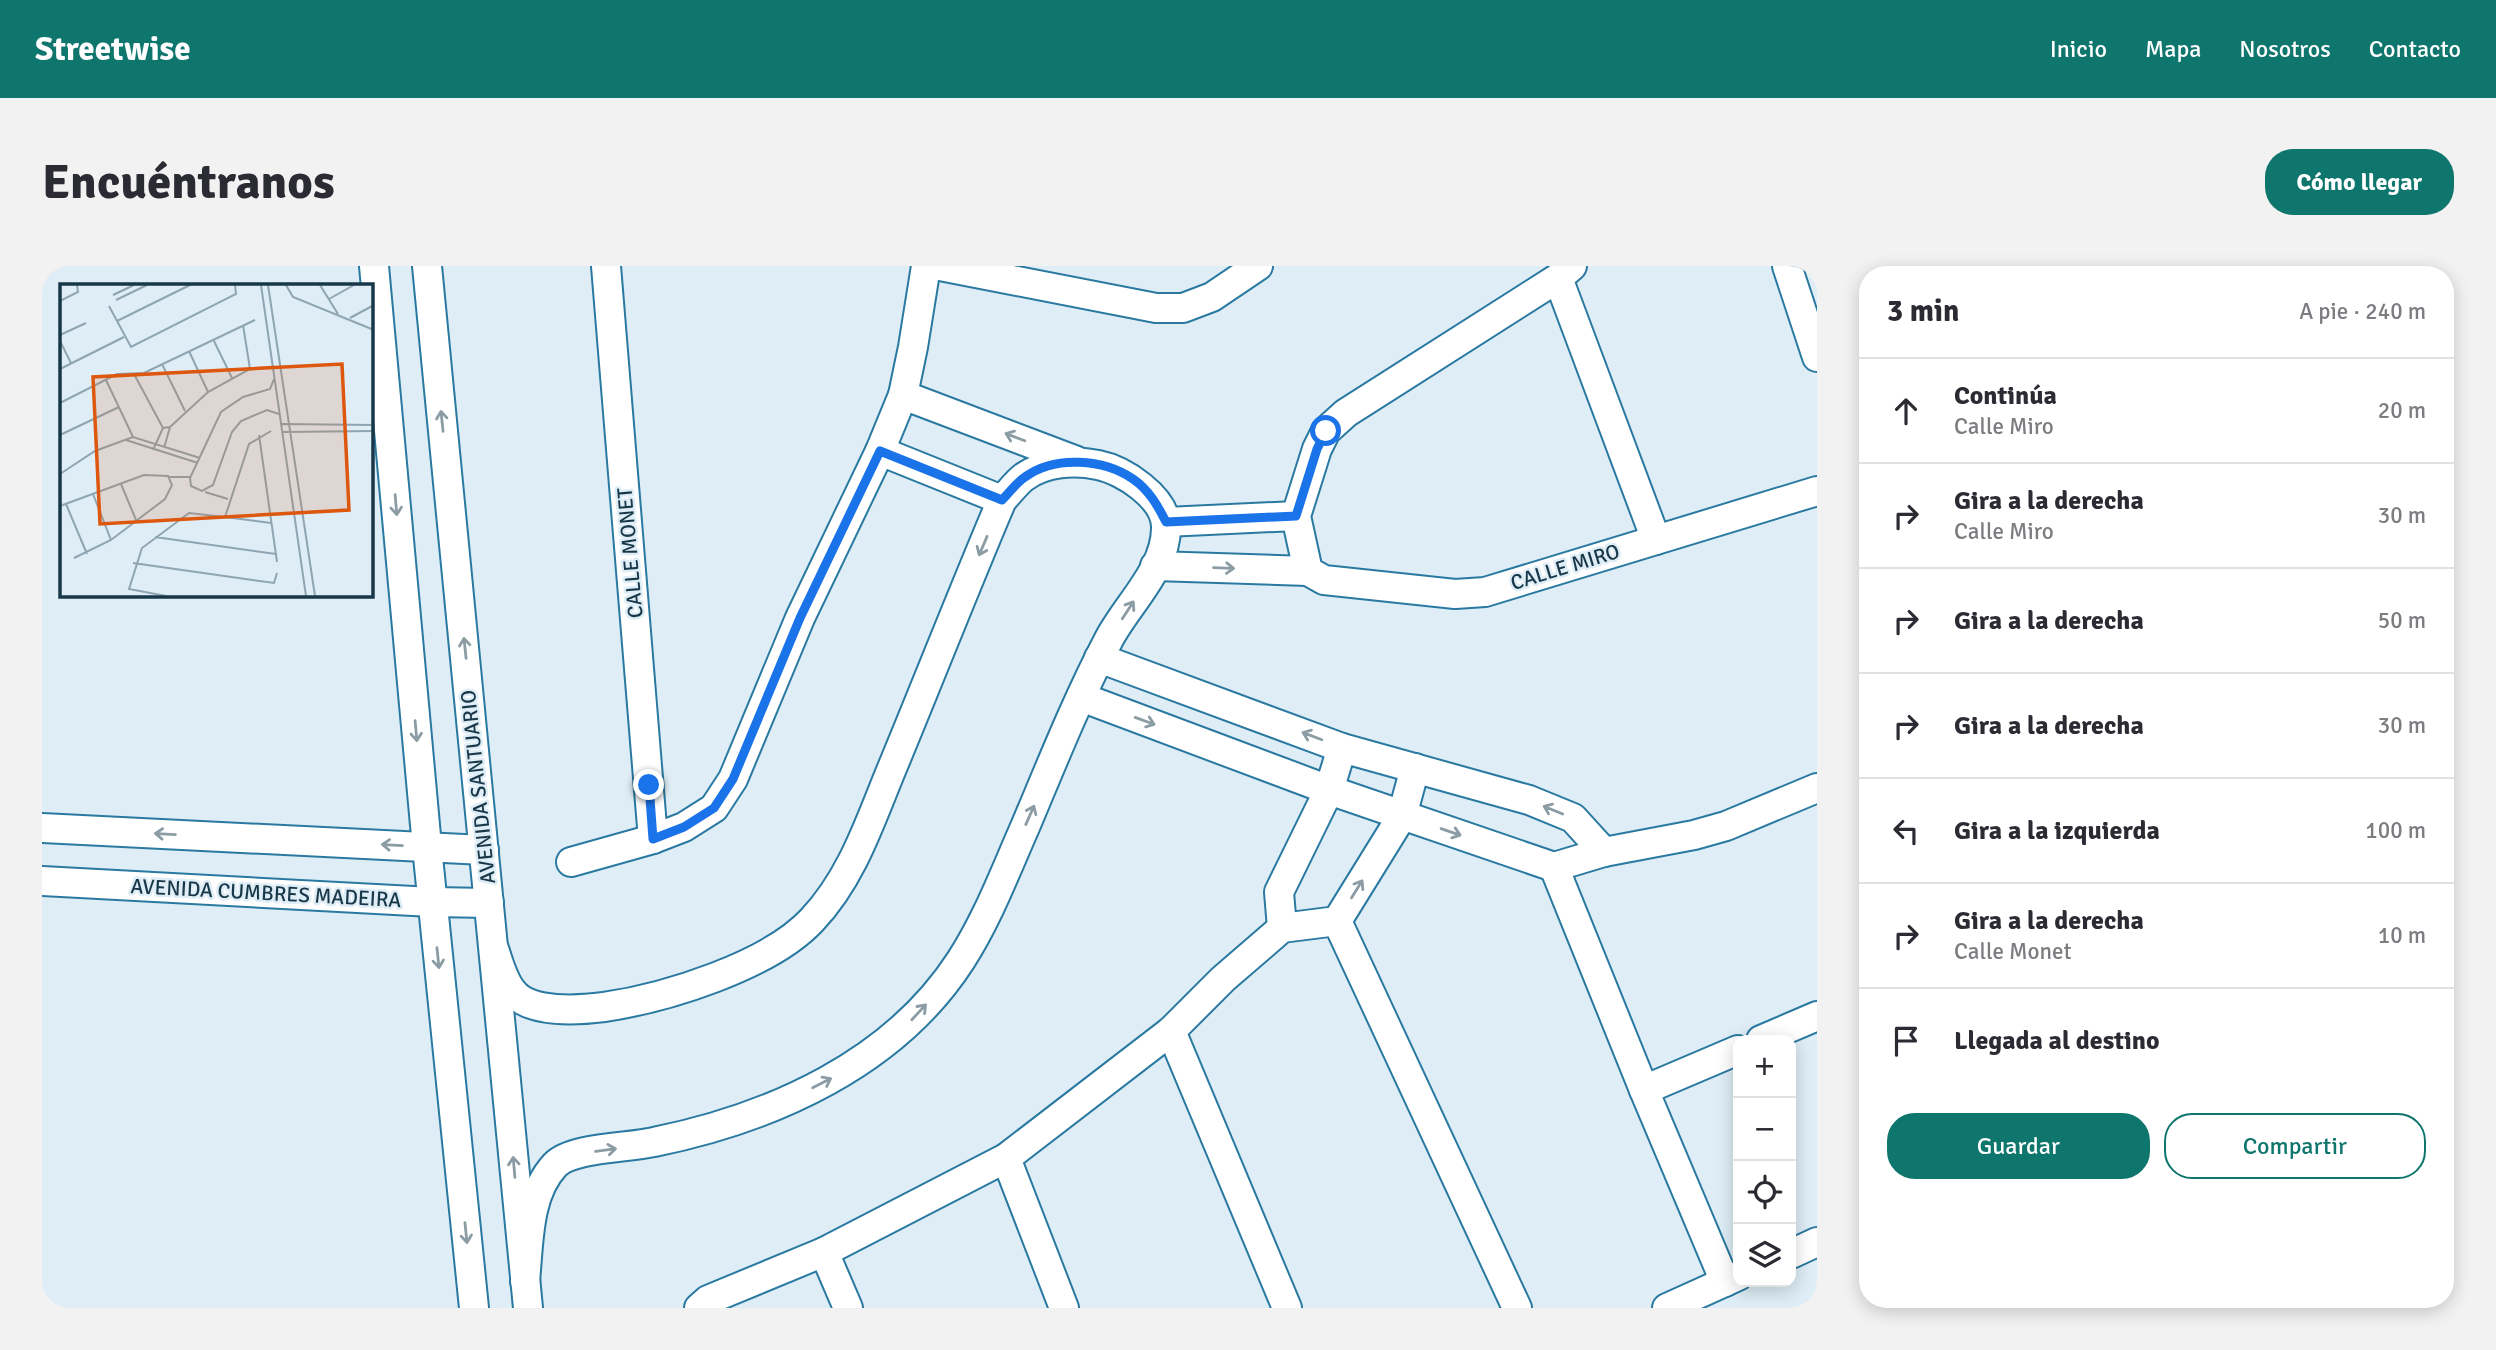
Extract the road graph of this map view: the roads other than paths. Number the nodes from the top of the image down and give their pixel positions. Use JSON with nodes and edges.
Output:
{"nodes":[{"id":1,"x":374,"y":266,"type":"edge"},
{"id":2,"x":427,"y":266,"type":"edge"},
{"id":3,"x":606,"y":266,"type":"edge"},
{"id":4,"x":926,"y":266,"type":"edge"},
{"id":5,"x":940,"y":266,"type":"edge"},
{"id":6,"x":1258,"y":266,"type":"edge"},
{"id":7,"x":1787,"y":266,"type":"edge"},
{"id":8,"x":1565,"y":272,"type":"edge"},
{"id":9,"x":1817,"y":357,"type":"edge"},
{"id":10,"x":903,"y":395,"type":"junction"},
{"id":11,"x":880,"y":451,"type":"junction"},
{"id":12,"x":1079,"y":461,"type":"junction"},
{"id":13,"x":1817,"y":491,"type":"edge"},
{"id":14,"x":1002,"y":500,"type":"junction"},
{"id":15,"x":1296,"y":516,"type":"junction"},
{"id":16,"x":1166,"y":522,"type":"junction"},
{"id":17,"x":1656,"y":540,"type":"junction"},
{"id":18,"x":1155,"y":566,"type":"junction"},
{"id":19,"x":1308,"y":571,"type":"junction"},
{"id":20,"x":1099,"y":658,"type":"junction"},
{"id":21,"x":1081,"y":697,"type":"junction"},
{"id":22,"x":1342,"y":748,"type":"junction"},
{"id":23,"x":1415,"y":768,"type":"junction"},
{"id":24,"x":1817,"y":788,"type":"edge"},
{"id":25,"x":1329,"y":790,"type":"junction"},
{"id":26,"x":1402,"y":816,"type":"junction"},
{"id":27,"x":42,"y":828,"type":"edge"},
{"id":28,"x":653,"y":839,"type":"junction"},
{"id":29,"x":427,"y":847,"type":"junction"},
{"id":30,"x":484,"y":850,"type":"junction"},
{"id":31,"x":1604,"y":852,"type":"junction"},
{"id":32,"x":571,"y":862,"type":"dead end"},
{"id":33,"x":1554,"y":867,"type":"junction"},
{"id":34,"x":42,"y":881,"type":"edge"},
{"id":35,"x":432,"y":902,"type":"junction"},
{"id":36,"x":489,"y":903,"type":"junction"},
{"id":37,"x":1338,"y":921,"type":"junction"},
{"id":38,"x":1282,"y":928,"type":"junction"},
{"id":39,"x":494,"y":949,"type":"junction"},
{"id":40,"x":1817,"y":1016,"type":"edge"},
{"id":41,"x":1171,"y":1031,"type":"junction"},
{"id":42,"x":1773,"y":1035,"type":"edge"},
{"id":43,"x":1733,"y":1052,"type":"edge"},
{"id":44,"x":1644,"y":1090,"type":"junction"},
{"id":45,"x":1006,"y":1158,"type":"junction"},
{"id":46,"x":1817,"y":1242,"type":"edge"},
{"id":47,"x":824,"y":1252,"type":"junction"},
{"id":48,"x":1796,"y":1252,"type":"edge"},
{"id":49,"x":1732,"y":1279,"type":"edge"},
{"id":50,"x":526,"y":1295,"type":"edge"},
{"id":51,"x":474,"y":1308,"type":"edge"},
{"id":52,"x":699,"y":1308,"type":"edge"},
{"id":53,"x":848,"y":1308,"type":"edge"},
{"id":54,"x":1064,"y":1308,"type":"edge"},
{"id":55,"x":1287,"y":1308,"type":"edge"},
{"id":56,"x":1517,"y":1308,"type":"edge"},
{"id":57,"x":1667,"y":1308,"type":"edge"}],
"edges":[{"from":1,"to":29,"type":"street","one_way":true},
{"from":30,"to":2,"type":"street","name":"AVENIDA SANTUARIO","one_way":true},
{"from":3,"to":28,"type":"street","name":"CALLE MONET"},
{"from":4,"to":10,"type":"street"},
{"from":5,"to":6,"type":"street"},
{"from":7,"to":9,"type":"street"},
{"from":8,"to":15,"type":"street"},
{"from":8,"to":17,"type":"street"},
{"from":10,"to":11,"type":"street"},
{"from":12,"to":10,"type":"street","one_way":true},
{"from":11,"to":14,"type":"street"},
{"from":11,"to":28,"type":"street"},
{"from":12,"to":14,"type":"street"},
{"from":12,"to":16,"type":"street"},
{"from":13,"to":17,"type":"street","name":"CALLE MIRO"},
{"from":14,"to":39,"type":"street","one_way":true},
{"from":15,"to":16,"type":"street"},
{"from":15,"to":19,"type":"street"},
{"from":16,"to":18,"type":"street"},
{"from":17,"to":19,"type":"street","name":"CALLE MIRO"},
{"from":18,"to":19,"type":"street","name":"CALLE MIRO","one_way":true},
{"from":20,"to":18,"type":"street","one_way":true},
{"from":20,"to":21,"type":"street"},
{"from":22,"to":20,"type":"street","one_way":true},
{"from":21,"to":25,"type":"street","one_way":true},
{"from":50,"to":21,"type":"street","one_way":true},
{"from":22,"to":23,"type":"street"},
{"from":22,"to":25,"type":"street"},
{"from":23,"to":26,"type":"street"},
{"from":31,"to":23,"type":"street","one_way":true},
{"from":24,"to":31,"type":"street"},
{"from":25,"to":26,"type":"street"},
{"from":25,"to":38,"type":"street"},
{"from":26,"to":33,"type":"street","one_way":true},
{"from":37,"to":26,"type":"street","one_way":true},
{"from":29,"to":27,"type":"street","one_way":true},
{"from":28,"to":32,"type":"street"},
{"from":29,"to":30,"type":"street"},
{"from":29,"to":35,"type":"street"},
{"from":30,"to":36,"type":"street","name":"AVENIDA SANTUARIO"},
{"from":31,"to":33,"type":"street"},
{"from":33,"to":44,"type":"street"},
{"from":34,"to":35,"type":"street","name":"AVENIDA CUMBRES MADEIRA"},
{"from":35,"to":36,"type":"street","name":"AVENIDA CUMBRES MADEIRA"},
{"from":35,"to":51,"type":"street","one_way":true},
{"from":36,"to":39,"type":"street","name":"AVENIDA SANTUARIO"},
{"from":37,"to":38,"type":"street"},
{"from":37,"to":56,"type":"street"},
{"from":38,"to":41,"type":"street"},
{"from":50,"to":39,"type":"street","name":"AVENIDA SANTUARIO","one_way":true},
{"from":40,"to":42,"type":"street"},
{"from":41,"to":45,"type":"street"},
{"from":41,"to":55,"type":"street"},
{"from":43,"to":44,"type":"street"},
{"from":44,"to":49,"type":"street"},
{"from":45,"to":47,"type":"street"},
{"from":45,"to":54,"type":"street"},
{"from":46,"to":48,"type":"street"},
{"from":47,"to":52,"type":"street"},
{"from":47,"to":53,"type":"street"},
{"from":49,"to":57,"type":"street"}]}
